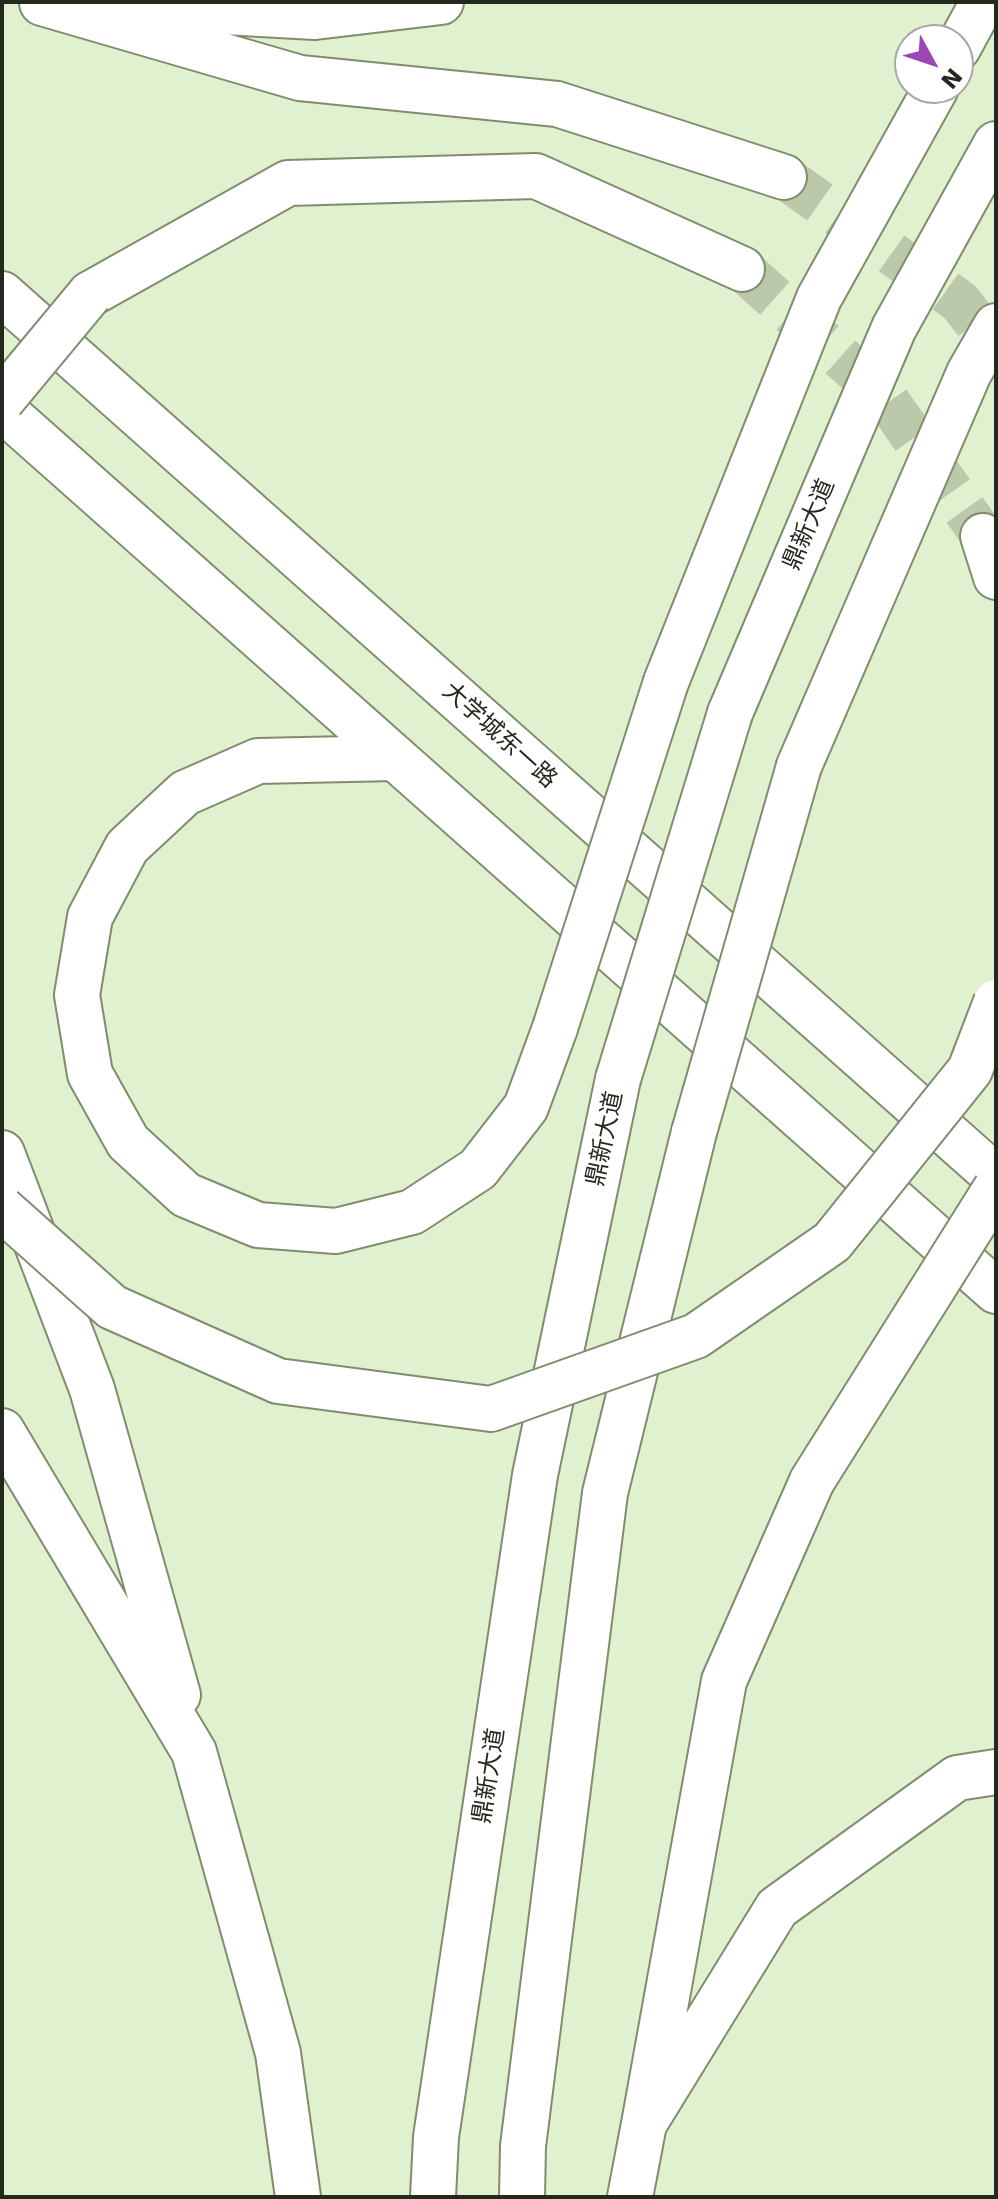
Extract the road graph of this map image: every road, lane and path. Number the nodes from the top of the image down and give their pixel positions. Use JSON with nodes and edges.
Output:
{"nodes":[{"id":1,"x":41,"y":2,"type":"edge"},
{"id":2,"x":441,"y":2,"type":"edge"},
{"id":3,"x":983,"y":2,"type":"edge"},
{"id":4,"x":971,"y":24,"type":"edge"},
{"id":5,"x":927,"y":104,"type":"edge"},
{"id":6,"x":996,"y":144,"type":"edge"},
{"id":7,"x":784,"y":177,"type":"tunnel mouth"},
{"id":8,"x":742,"y":269,"type":"tunnel mouth"},
{"id":9,"x":2,"y":294,"type":"edge"},
{"id":10,"x":996,"y":326,"type":"edge"},
{"id":11,"x":2,"y":400,"type":"edge"},
{"id":12,"x":2,"y":409,"type":"edge"},
{"id":13,"x":983,"y":536,"type":"tunnel mouth"},
{"id":14,"x":996,"y":577,"type":"edge"},
{"id":15,"x":395,"y":758,"type":"junction"},
{"id":16,"x":996,"y":1002,"type":"edge"},
{"id":17,"x":2,"y":1153,"type":"edge"},
{"id":18,"x":996,"y":1177,"type":"edge"},
{"id":19,"x":996,"y":1188,"type":"edge"},
{"id":20,"x":2,"y":1209,"type":"edge"},
{"id":21,"x":996,"y":1291,"type":"edge"},
{"id":22,"x":2,"y":1431,"type":"edge"},
{"id":23,"x":194,"y":1752,"type":"junction"},
{"id":24,"x":996,"y":1772,"type":"edge"},
{"id":25,"x":644,"y":2124,"type":"junction"},
{"id":26,"x":298,"y":2197,"type":"edge"},
{"id":27,"x":433,"y":2197,"type":"edge"},
{"id":28,"x":522,"y":2197,"type":"edge"},
{"id":29,"x":630,"y":2197,"type":"edge"}],
"edges":[{"from":1,"to":2,"type":"main road"},
{"from":1,"to":7,"type":"main road"},
{"from":3,"to":4,"type":"main road"},
{"from":5,"to":15,"type":"main road","bridge":true},
{"from":6,"to":27,"type":"main road","name":"鼎新大道","bridge":true},
{"from":8,"to":11,"type":"main road","bridge":true},
{"from":9,"to":18,"type":"main road","name":"大学城东一路"},
{"from":10,"to":28,"type":"main road","bridge":true},
{"from":12,"to":15,"type":"main road"},
{"from":13,"to":14,"type":"main road"},
{"from":15,"to":21,"type":"main road"},
{"from":16,"to":20,"type":"main road","bridge":true},
{"from":17,"to":23,"type":"main road"},
{"from":19,"to":25,"type":"main road","bridge":true},
{"from":22,"to":23,"type":"main road"},
{"from":23,"to":26,"type":"main road"},
{"from":24,"to":25,"type":"main road"},
{"from":25,"to":29,"type":"main road"}]}
